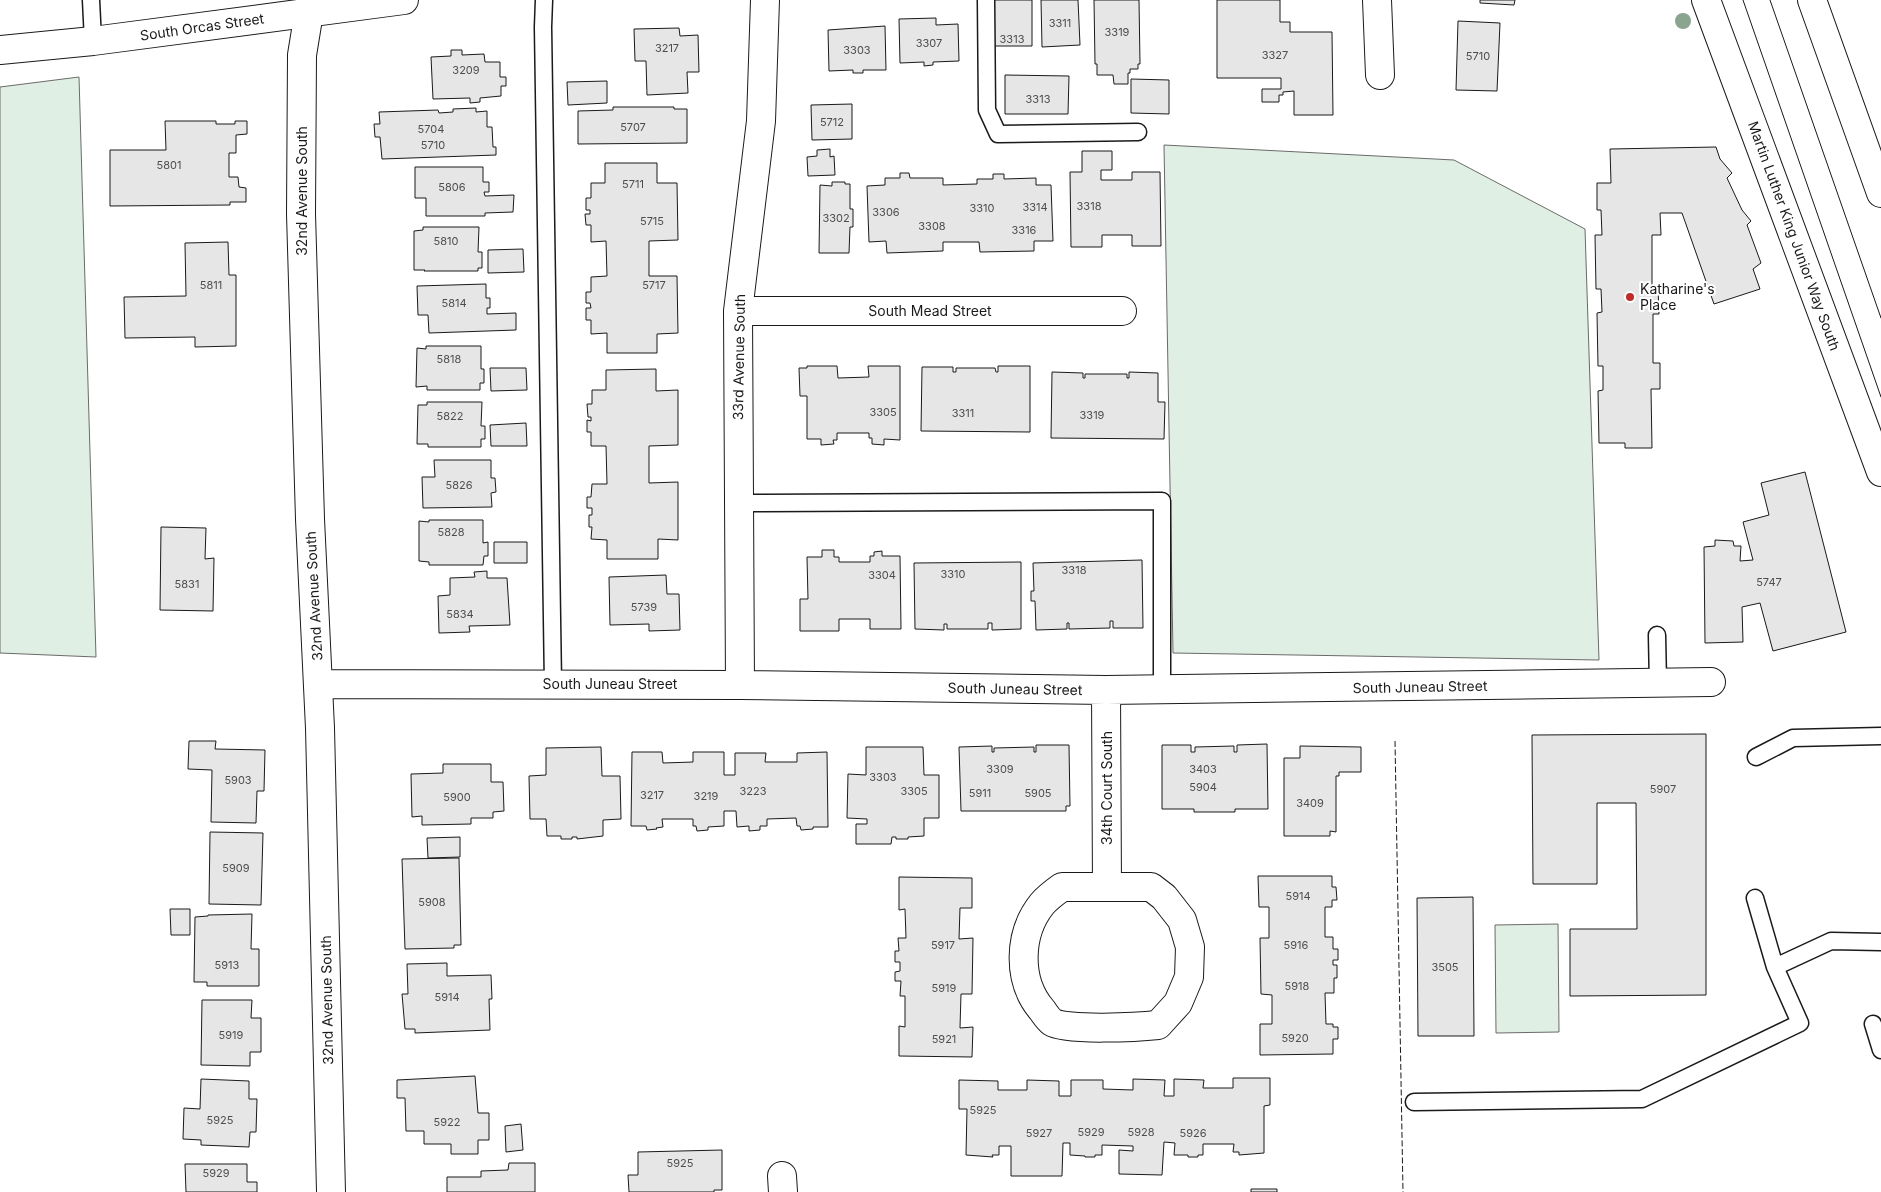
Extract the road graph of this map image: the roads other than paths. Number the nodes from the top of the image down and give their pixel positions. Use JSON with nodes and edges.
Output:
{"nodes":[{"id":1,"x":91,"y":0,"type":"edge"},
{"id":2,"x":404,"y":0,"type":"edge"},
{"id":3,"x":544,"y":0,"type":"edge"},
{"id":4,"x":765,"y":0,"type":"edge"},
{"id":5,"x":986,"y":0,"type":"edge"},
{"id":6,"x":1376,"y":0,"type":"edge"},
{"id":7,"x":1706,"y":0,"type":"edge"},
{"id":8,"x":1812,"y":0,"type":"edge"},
{"id":9,"x":311,"y":6,"type":"edge"},
{"id":10,"x":93,"y":41,"type":"junction"},
{"id":11,"x":0,"y":50,"type":"edge"},
{"id":12,"x":1380,"y":75,"type":"dead end"},
{"id":13,"x":1138,"y":132,"type":"dead end"},
{"id":14,"x":1876,"y":161,"type":"edge"},
{"id":15,"x":1881,"y":194,"type":"edge"},
{"id":16,"x":738,"y":310,"type":"junction"},
{"id":17,"x":1122,"y":311,"type":"dead end"},
{"id":18,"x":1881,"y":472,"type":"edge"},
{"id":19,"x":739,"y":503,"type":"junction"},
{"id":20,"x":1657,"y":635,"type":"dead end"},
{"id":21,"x":1711,"y":682,"type":"dead end"},
{"id":22,"x":318,"y":684,"type":"junction"},
{"id":23,"x":553,"y":684,"type":"junction"},
{"id":24,"x":1658,"y":684,"type":"junction"},
{"id":25,"x":740,"y":685,"type":"junction"},
{"id":26,"x":1106,"y":690,"type":"junction"},
{"id":27,"x":1162,"y":690,"type":"junction"},
{"id":28,"x":1881,"y":736,"type":"edge"},
{"id":29,"x":1756,"y":757,"type":"dead end"},
{"id":30,"x":1107,"y":886,"type":"junction"},
{"id":31,"x":1755,"y":898,"type":"dead end"},
{"id":32,"x":1881,"y":942,"type":"edge"},
{"id":33,"x":1776,"y":967,"type":"junction"},
{"id":34,"x":1873,"y":1024,"type":"dead end"},
{"id":35,"x":1881,"y":1050,"type":"edge"},
{"id":36,"x":1414,"y":1102,"type":"dead end"},
{"id":37,"x":332,"y":1192,"type":"edge"}],
"edges":[{"from":1,"to":10,"type":"lane"},
{"from":2,"to":9,"type":"street","name":"South Orcas Street"},
{"from":3,"to":23,"type":"lane"},
{"from":4,"to":16,"type":"street","name":"33rd Avenue South"},
{"from":5,"to":13,"type":"lane"},
{"from":6,"to":12,"type":"street"},
{"from":7,"to":18,"type":"street","name":"Martin Luther King Junior Way South"},
{"from":8,"to":14,"type":"street"},
{"from":9,"to":10,"type":"street","name":"South Orcas Street"},
{"from":9,"to":22,"type":"street","name":"32nd Avenue South"},
{"from":10,"to":11,"type":"street","name":"South Orcas Street"},
{"from":14,"to":15,"type":"street"},
{"from":16,"to":17,"type":"street","name":"South Mead Street"},
{"from":16,"to":19,"type":"street","name":"33rd Avenue South"},
{"from":19,"to":25,"type":"street","name":"33rd Avenue South"},
{"from":19,"to":27,"type":"lane"},
{"from":20,"to":24,"type":"lane"},
{"from":21,"to":24,"type":"street","name":"South Juneau Street"},
{"from":22,"to":23,"type":"street","name":"South Juneau Street"},
{"from":22,"to":37,"type":"street","name":"32nd Avenue South"},
{"from":23,"to":25,"type":"street","name":"South Juneau Street"},
{"from":24,"to":27,"type":"street","name":"South Juneau Street"},
{"from":25,"to":26,"type":"street","name":"South Juneau Street"},
{"from":26,"to":27,"type":"street","name":"South Juneau Street"},
{"from":26,"to":30,"type":"street","name":"34th Court South"},
{"from":28,"to":29,"type":"lane"},
{"from":30,"to":30,"type":"street"},
{"from":31,"to":33,"type":"lane"},
{"from":32,"to":33,"type":"lane"},
{"from":33,"to":36,"type":"lane"},
{"from":34,"to":35,"type":"lane"}]}
